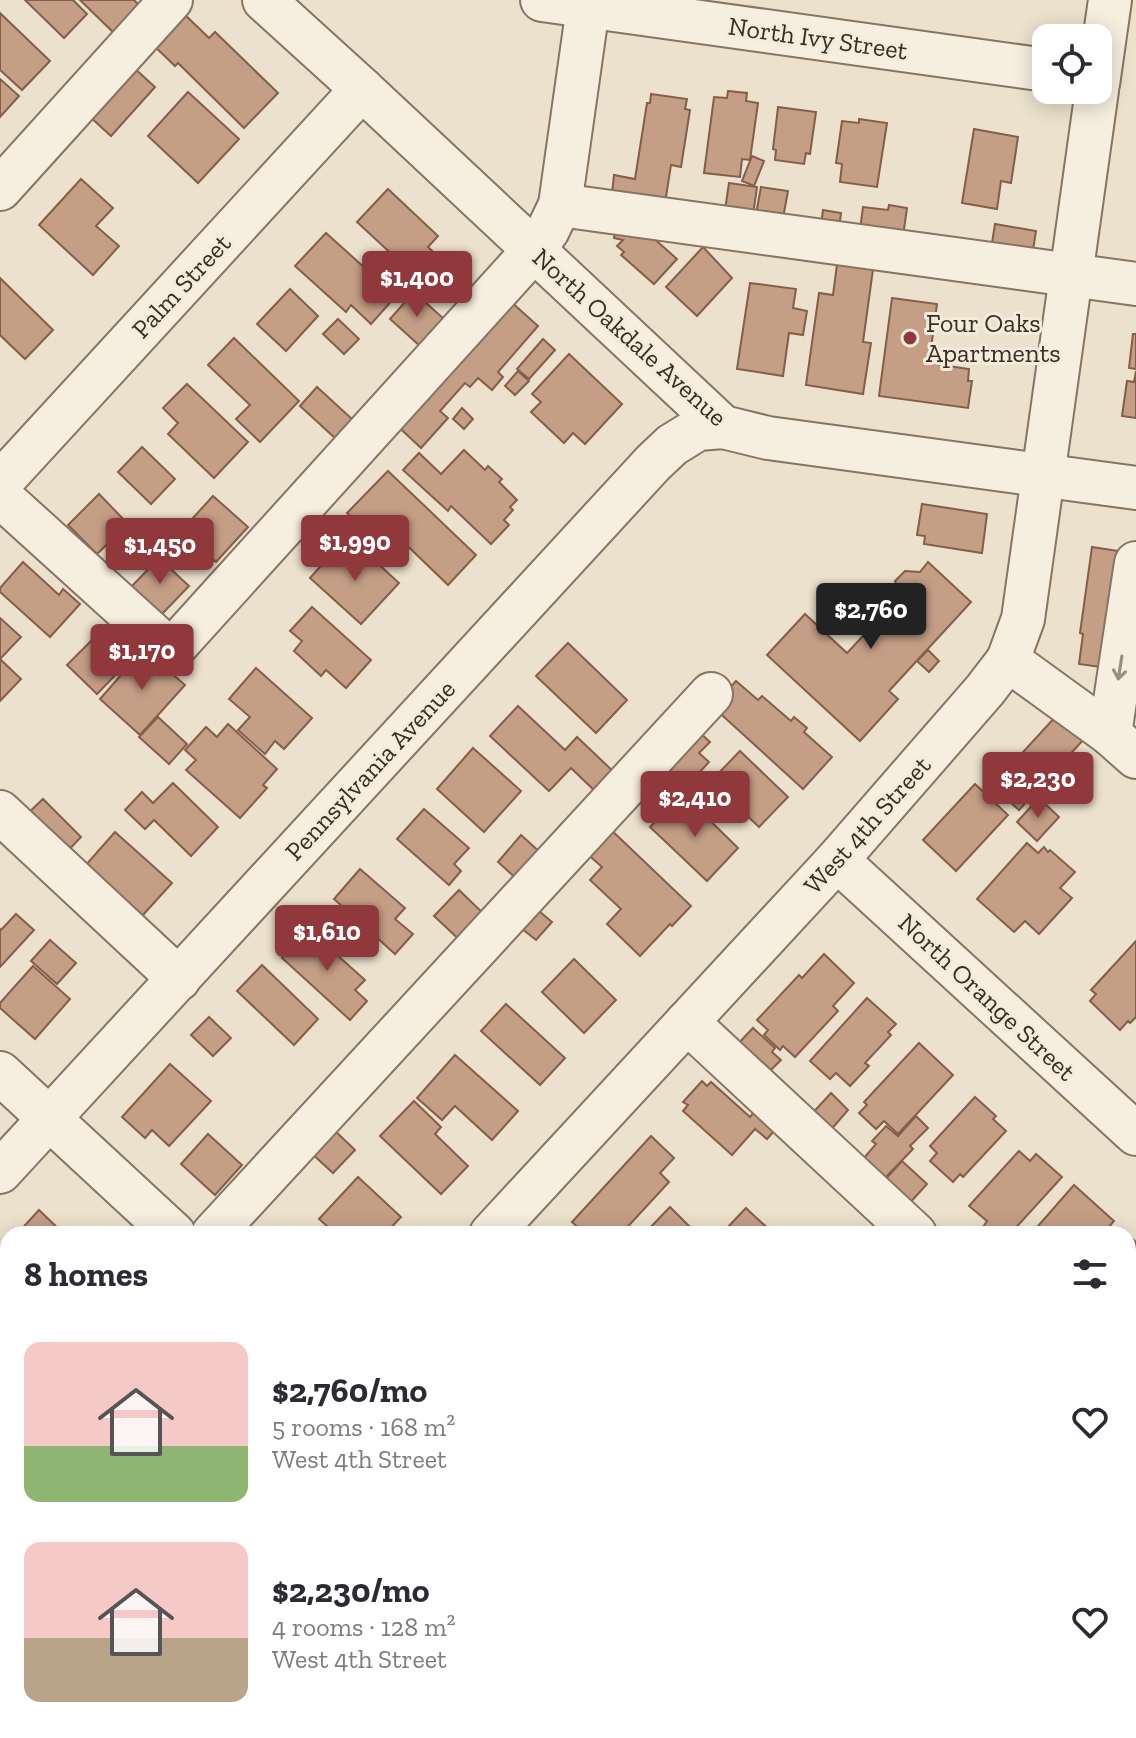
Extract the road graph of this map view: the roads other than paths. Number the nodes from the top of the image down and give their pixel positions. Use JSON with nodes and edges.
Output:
{"nodes":[{"id":1,"x":171,"y":0,"type":"edge"},
{"id":2,"x":264,"y":0,"type":"edge"},
{"id":3,"x":542,"y":0,"type":"edge"},
{"id":4,"x":1110,"y":0,"type":"edge"},
{"id":5,"x":588,"y":3,"type":"edge"},
{"id":6,"x":1106,"y":24,"type":"edge"},
{"id":7,"x":1032,"y":68,"type":"edge"},
{"id":8,"x":1112,"y":79,"type":"edge"},
{"id":9,"x":1136,"y":82,"type":"edge"},
{"id":10,"x":362,"y":89,"type":"junction"},
{"id":11,"x":1095,"y":104,"type":"edge"},
{"id":12,"x":0,"y":189,"type":"edge"},
{"id":13,"x":560,"y":205,"type":"junction"},
{"id":14,"x":534,"y":250,"type":"junction"},
{"id":15,"x":1071,"y":275,"type":"junction"},
{"id":16,"x":1136,"y":284,"type":"edge"},
{"id":17,"x":723,"y":427,"type":"junction"},
{"id":18,"x":1043,"y":476,"type":"junction"},
{"id":19,"x":0,"y":483,"type":"edge"},
{"id":20,"x":1136,"y":488,"type":"edge"},
{"id":21,"x":0,"y":496,"type":"edge"},
{"id":22,"x":1136,"y":563,"type":"edge"},
{"id":23,"x":1008,"y":660,"type":"junction"},
{"id":24,"x":711,"y":694,"type":"dead end"},
{"id":25,"x":1123,"y":745,"type":"edge"},
{"id":26,"x":0,"y":812,"type":"edge"},
{"id":27,"x":837,"y":860,"type":"junction"},
{"id":28,"x":179,"y":979,"type":"junction"},
{"id":29,"x":687,"y":1022,"type":"junction"},
{"id":30,"x":0,"y":1073,"type":"edge"},
{"id":31,"x":49,"y":1118,"type":"junction"},
{"id":32,"x":1136,"y":1134,"type":"edge"},
{"id":33,"x":0,"y":1172,"type":"edge"},
{"id":34,"x":165,"y":1226,"type":"edge"},
{"id":35,"x":220,"y":1226,"type":"edge"},
{"id":36,"x":498,"y":1226,"type":"edge"},
{"id":37,"x":906,"y":1226,"type":"edge"}],
"edges":[{"from":1,"to":12,"type":"street"},
{"from":2,"to":10,"type":"street","name":"North Oakdale Avenue"},
{"from":3,"to":5,"type":"street","name":"North Ivy Street"},
{"from":4,"to":6,"type":"street"},
{"from":5,"to":7,"type":"street","name":"North Ivy Street"},
{"from":5,"to":13,"type":"street"},
{"from":8,"to":9,"type":"street"},
{"from":10,"to":14,"type":"street","name":"North Oakdale Avenue"},
{"from":10,"to":19,"type":"street","name":"Palm Street"},
{"from":11,"to":15,"type":"street","name":"West 4th Street"},
{"from":13,"to":14,"type":"street"},
{"from":13,"to":15,"type":"street"},
{"from":14,"to":17,"type":"street","name":"North Oakdale Avenue"},
{"from":14,"to":21,"type":"street"},
{"from":15,"to":16,"type":"street"},
{"from":15,"to":18,"type":"street","name":"West 4th Street"},
{"from":17,"to":18,"type":"street","name":"North Oakdale Avenue"},
{"from":17,"to":28,"type":"street","name":"Pennsylvania Avenue"},
{"from":18,"to":20,"type":"street","name":"North Oakdale Avenue"},
{"from":18,"to":23,"type":"street","name":"West 4th Street"},
{"from":22,"to":25,"type":"street","one_way":true},
{"from":23,"to":25,"type":"street"},
{"from":23,"to":27,"type":"street","name":"West 4th Street"},
{"from":24,"to":35,"type":"street"},
{"from":26,"to":28,"type":"street"},
{"from":27,"to":29,"type":"street","name":"West 4th Street"},
{"from":27,"to":32,"type":"street","name":"North Orange Street"},
{"from":28,"to":31,"type":"street","name":"Pennsylvania Avenue"},
{"from":29,"to":36,"type":"street","name":"West 4th Street"},
{"from":29,"to":37,"type":"street"},
{"from":30,"to":31,"type":"street"},
{"from":31,"to":33,"type":"street","name":"Pennsylvania Avenue"},
{"from":31,"to":34,"type":"street"}]}
